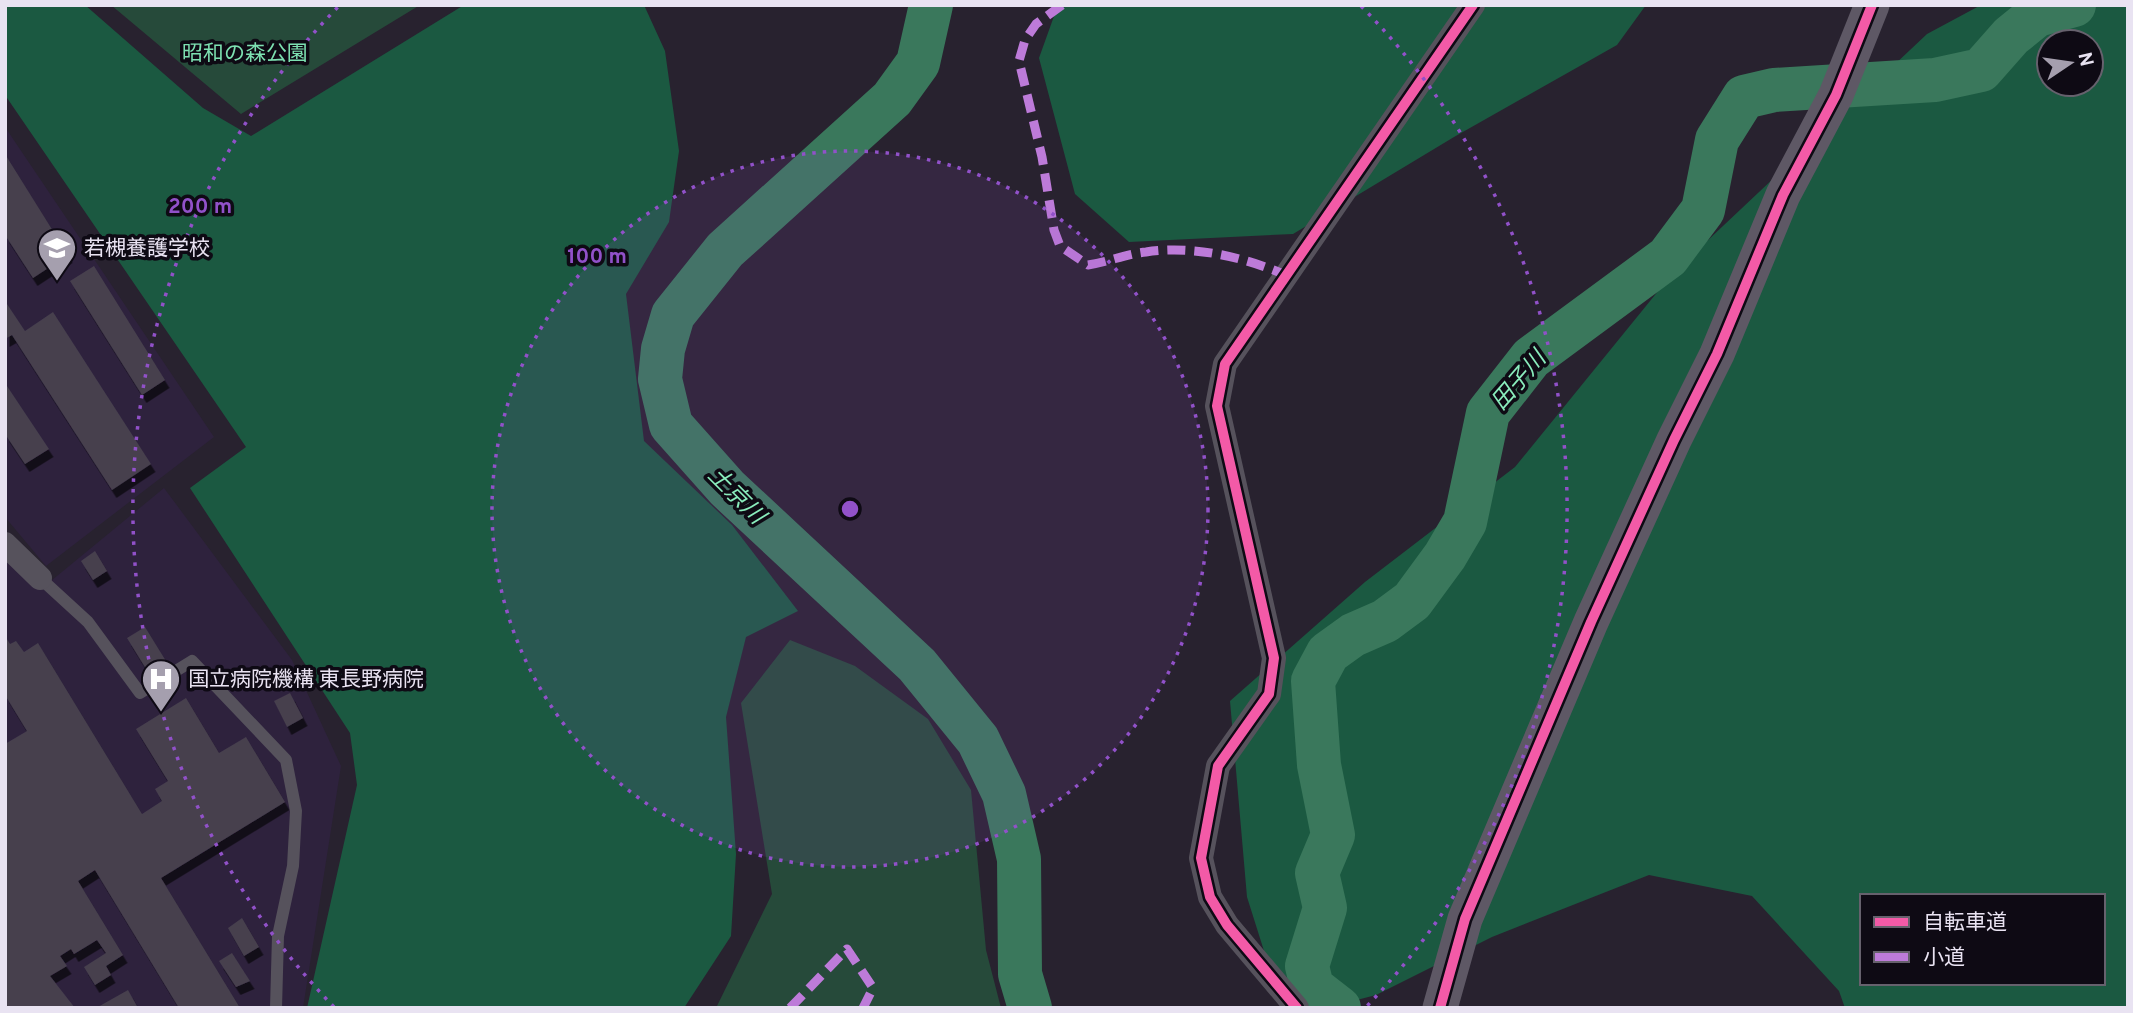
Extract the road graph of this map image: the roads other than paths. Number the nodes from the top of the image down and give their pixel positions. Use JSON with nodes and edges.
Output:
{"nodes":[{"id":1,"x":1473,"y":5,"type":"edge"},
{"id":2,"x":1865,"y":20,"type":"edge"},
{"id":3,"x":5,"y":544,"type":"edge"},
{"id":4,"x":40,"y":578,"type":"joint"},
{"id":5,"x":276,"y":1008,"type":"edge"},
{"id":6,"x":1297,"y":1008,"type":"edge"},
{"id":7,"x":1440,"y":1008,"type":"edge"}],
"edges":[{"from":1,"to":6,"type":"street"},
{"from":2,"to":7,"type":"street"},
{"from":3,"to":4,"type":"street"},
{"from":4,"to":5,"type":"lane"}]}
